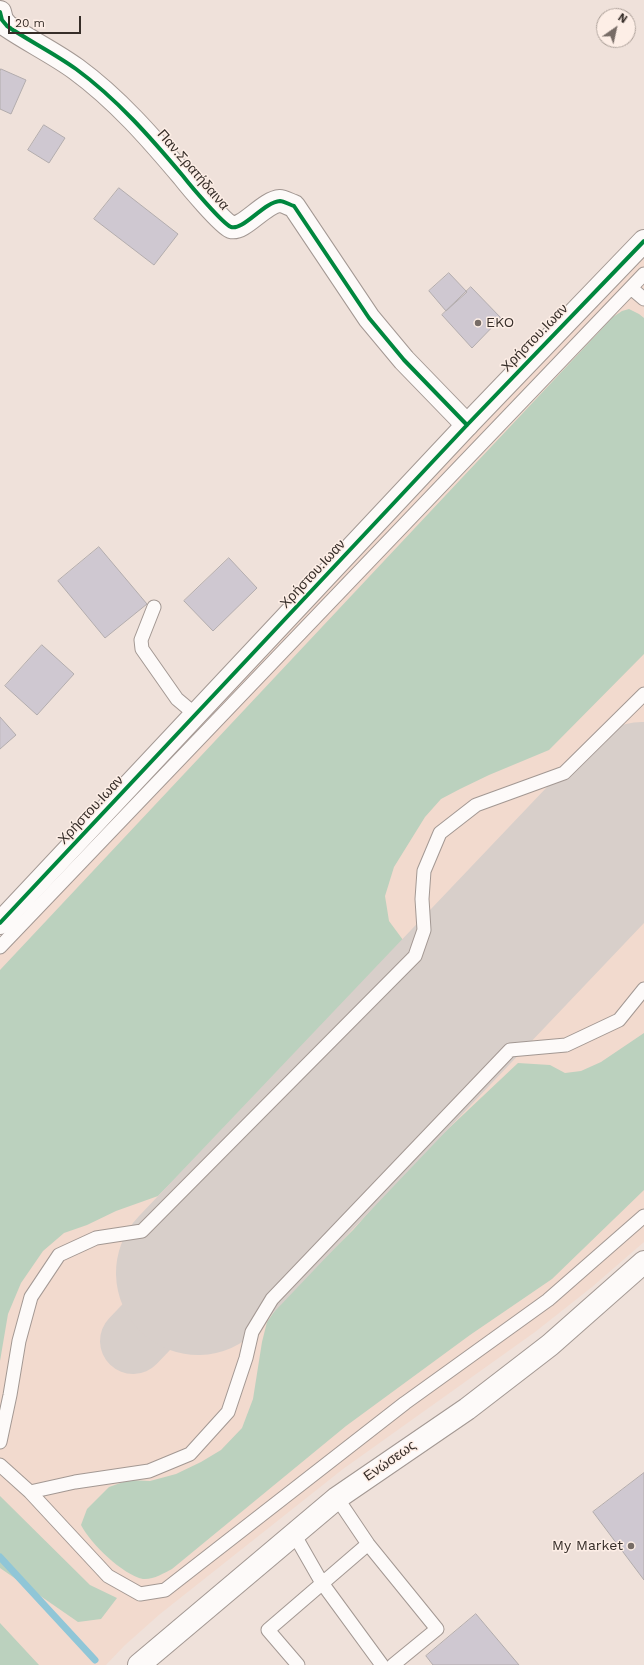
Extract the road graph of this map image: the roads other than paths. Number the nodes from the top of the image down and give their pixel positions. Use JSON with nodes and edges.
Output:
{"nodes":[{"id":1,"x":0,"y":12,"type":"edge"},
{"id":2,"x":644,"y":241,"type":"edge"},
{"id":3,"x":644,"y":274,"type":"edge"},
{"id":4,"x":631,"y":288,"type":"junction"},
{"id":5,"x":644,"y":299,"type":"edge"},
{"id":6,"x":467,"y":425,"type":"junction"},
{"id":7,"x":154,"y":607,"type":"dead end"},
{"id":8,"x":644,"y":694,"type":"edge"},
{"id":9,"x":196,"y":715,"type":"junction"},
{"id":10,"x":0,"y":923,"type":"edge"},
{"id":11,"x":0,"y":947,"type":"edge"},
{"id":12,"x":644,"y":989,"type":"edge"},
{"id":13,"x":644,"y":1216,"type":"edge"},
{"id":14,"x":644,"y":1262,"type":"edge"},
{"id":15,"x":0,"y":1442,"type":"edge"},
{"id":16,"x":0,"y":1465,"type":"edge"},
{"id":17,"x":30,"y":1492,"type":"junction"},
{"id":18,"x":337,"y":1498,"type":"junction"},
{"id":19,"x":294,"y":1534,"type":"junction"},
{"id":20,"x":368,"y":1544,"type":"junction"},
{"id":21,"x":322,"y":1583,"type":"junction"},
{"id":22,"x":139,"y":1665,"type":"edge"},
{"id":23,"x":298,"y":1665,"type":"edge"},
{"id":24,"x":382,"y":1665,"type":"edge"},
{"id":25,"x":393,"y":1665,"type":"edge"}],
"edges":[{"from":1,"to":6,"type":"street","name":"Παν.Σρατήδαινα"},
{"from":2,"to":6,"type":"street","name":"Χρήστου.Ιωαν"},
{"from":3,"to":4,"type":"lane"},
{"from":4,"to":5,"type":"lane"},
{"from":4,"to":11,"type":"lane"},
{"from":6,"to":9,"type":"street","name":"Χρήστου.Ιωαν"},
{"from":7,"to":9,"type":"lane"},
{"from":8,"to":15,"type":"lane"},
{"from":9,"to":10,"type":"street","name":"Χρήστου.Ιωαν"},
{"from":12,"to":17,"type":"lane"},
{"from":13,"to":17,"type":"lane"},
{"from":14,"to":18,"type":"street","name":"Ενώσεως"},
{"from":16,"to":17,"type":"lane"},
{"from":18,"to":19,"type":"street","name":"Ενώσεως"},
{"from":18,"to":20,"type":"lane"},
{"from":19,"to":21,"type":"lane"},
{"from":19,"to":22,"type":"street","name":"Ενώσεως"},
{"from":20,"to":21,"type":"lane"},
{"from":20,"to":25,"type":"lane"},
{"from":21,"to":23,"type":"lane"},
{"from":21,"to":24,"type":"lane"}]}
